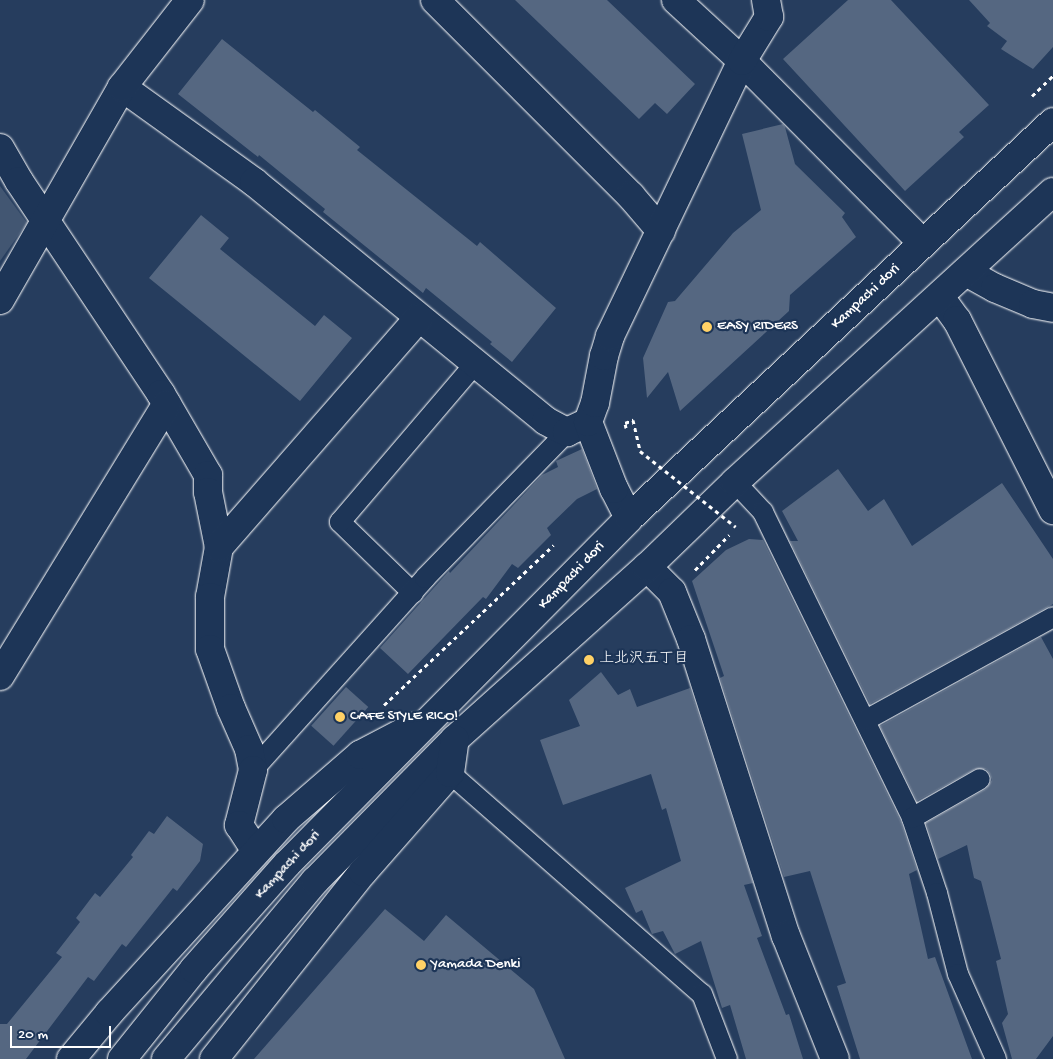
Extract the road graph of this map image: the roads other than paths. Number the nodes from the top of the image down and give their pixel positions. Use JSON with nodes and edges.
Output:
{"nodes":[{"id":1,"x":190,"y":0,"type":"edge"},
{"id":2,"x":435,"y":0,"type":"edge"},
{"id":3,"x":676,"y":0,"type":"edge"},
{"id":4,"x":766,"y":0,"type":"edge"},
{"id":5,"x":742,"y":61,"type":"junction"},
{"id":6,"x":122,"y":87,"type":"junction"},
{"id":7,"x":1053,"y":122,"type":"edge"},
{"id":8,"x":0,"y":148,"type":"edge"},
{"id":9,"x":1053,"y":192,"type":"edge"},
{"id":10,"x":46,"y":220,"type":"junction"},
{"id":11,"x":661,"y":231,"type":"junction"},
{"id":12,"x":923,"y":243,"type":"junction"},
{"id":13,"x":966,"y":272,"type":"junction"},
{"id":14,"x":940,"y":297,"type":"junction"},
{"id":15,"x":0,"y":300,"type":"edge"},
{"id":16,"x":1053,"y":308,"type":"edge"},
{"id":17,"x":419,"y":318,"type":"junction"},
{"id":18,"x":475,"y":364,"type":"junction"},
{"id":19,"x":167,"y":404,"type":"junction"},
{"id":20,"x":578,"y":427,"type":"junction"},
{"id":21,"x":736,"y":482,"type":"junction"},
{"id":22,"x":1053,"y":510,"type":"edge"},
{"id":23,"x":629,"y":518,"type":"junction"},
{"id":24,"x":219,"y":547,"type":"junction"},
{"id":25,"x":647,"y":567,"type":"junction"},
{"id":26,"x":412,"y":593,"type":"junction"},
{"id":27,"x":1053,"y":617,"type":"edge"},
{"id":28,"x":0,"y":676,"type":"edge"},
{"id":29,"x":434,"y":716,"type":"junction"},
{"id":30,"x":866,"y":720,"type":"junction"},
{"id":31,"x":456,"y":740,"type":"junction"},
{"id":32,"x":253,"y":770,"type":"junction"},
{"id":33,"x":450,"y":773,"type":"junction"},
{"id":34,"x":980,"y":779,"type":"dead end"},
{"id":35,"x":912,"y":818,"type":"junction"},
{"id":36,"x":255,"y":850,"type":"junction"},
{"id":37,"x":70,"y":1059,"type":"edge"},
{"id":38,"x":122,"y":1059,"type":"edge"},
{"id":39,"x":166,"y":1059,"type":"edge"},
{"id":40,"x":214,"y":1059,"type":"edge"},
{"id":41,"x":727,"y":1059,"type":"edge"},
{"id":42,"x":835,"y":1059,"type":"edge"},
{"id":43,"x":996,"y":1059,"type":"edge"}],
"edges":[{"from":1,"to":6,"type":"street"},
{"from":2,"to":11,"type":"street"},
{"from":3,"to":5,"type":"street"},
{"from":4,"to":5,"type":"street"},
{"from":5,"to":11,"type":"street"},
{"from":5,"to":12,"type":"street"},
{"from":6,"to":10,"type":"street"},
{"from":6,"to":17,"type":"street"},
{"from":7,"to":12,"type":"street","name":"Kampachi dori"},
{"from":8,"to":10,"type":"street"},
{"from":9,"to":13,"type":"street","name":"Kampachi dori"},
{"from":10,"to":15,"type":"street"},
{"from":10,"to":19,"type":"street"},
{"from":11,"to":20,"type":"street"},
{"from":12,"to":23,"type":"street","name":"Kampachi dori"},
{"from":13,"to":14,"type":"street","name":"Kampachi dori"},
{"from":13,"to":16,"type":"street"},
{"from":14,"to":21,"type":"street","name":"Kampachi dori"},
{"from":14,"to":22,"type":"street"},
{"from":17,"to":18,"type":"street"},
{"from":17,"to":24,"type":"street"},
{"from":18,"to":20,"type":"street"},
{"from":18,"to":26,"type":"lane"},
{"from":19,"to":24,"type":"street"},
{"from":19,"to":28,"type":"street"},
{"from":20,"to":23,"type":"street"},
{"from":20,"to":26,"type":"lane"},
{"from":21,"to":25,"type":"street","name":"Kampachi dori"},
{"from":21,"to":30,"type":"lane"},
{"from":23,"to":29,"type":"street","name":"Kampachi dori"},
{"from":24,"to":32,"type":"street"},
{"from":25,"to":31,"type":"street","name":"Kampachi dori"},
{"from":25,"to":42,"type":"street"},
{"from":26,"to":32,"type":"lane"},
{"from":27,"to":30,"type":"lane"},
{"from":29,"to":36,"type":"street"},
{"from":29,"to":38,"type":"street","name":"Kampachi dori"},
{"from":30,"to":35,"type":"lane"},
{"from":31,"to":33,"type":"street"},
{"from":31,"to":39,"type":"street","name":"Kampachi dori"},
{"from":32,"to":36,"type":"street"},
{"from":33,"to":40,"type":"street"},
{"from":33,"to":41,"type":"lane"},
{"from":34,"to":35,"type":"lane"},
{"from":35,"to":43,"type":"lane"},
{"from":36,"to":37,"type":"street"}]}
